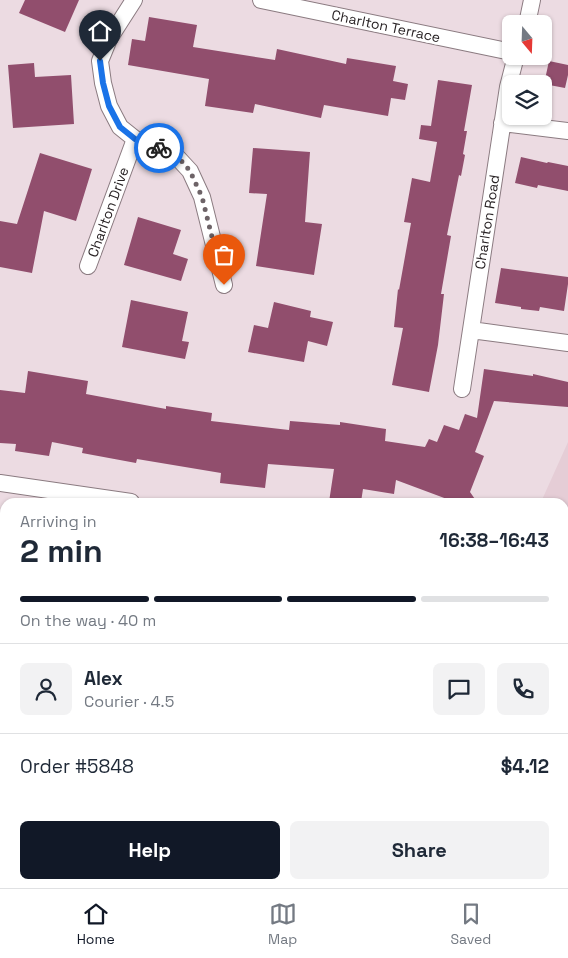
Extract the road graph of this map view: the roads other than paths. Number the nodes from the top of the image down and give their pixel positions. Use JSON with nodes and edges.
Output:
{"nodes":[{"id":1,"x":134,"y":0,"type":"edge"},
{"id":2,"x":260,"y":0,"type":"edge"},
{"id":3,"x":532,"y":0,"type":"edge"},
{"id":4,"x":529,"y":15,"type":"edge"},
{"id":5,"x":502,"y":50,"type":"edge"},
{"id":6,"x":502,"y":124,"type":"edge"},
{"id":7,"x":511,"y":125,"type":"edge"},
{"id":8,"x":568,"y":131,"type":"edge"},
{"id":9,"x":135,"y":139,"type":"junction"},
{"id":10,"x":88,"y":266,"type":"dead end"},
{"id":11,"x":224,"y":285,"type":"dead end"},
{"id":12,"x":471,"y":330,"type":"junction"},
{"id":13,"x":568,"y":343,"type":"edge"},
{"id":14,"x":462,"y":389,"type":"dead end"},
{"id":15,"x":0,"y":483,"type":"edge"},
{"id":16,"x":104,"y":498,"type":"edge"}],
"edges":[{"from":1,"to":9,"type":"street"},
{"from":2,"to":5,"type":"street","name":"Charlton Terrace"},
{"from":3,"to":4,"type":"street"},
{"from":6,"to":12,"type":"street","name":"Charlton Road"},
{"from":7,"to":8,"type":"street"},
{"from":9,"to":10,"type":"street","name":"Charlton Drive"},
{"from":9,"to":11,"type":"street"},
{"from":12,"to":13,"type":"street"},
{"from":12,"to":14,"type":"street","name":"Charlton Road"},
{"from":15,"to":16,"type":"street"}]}
